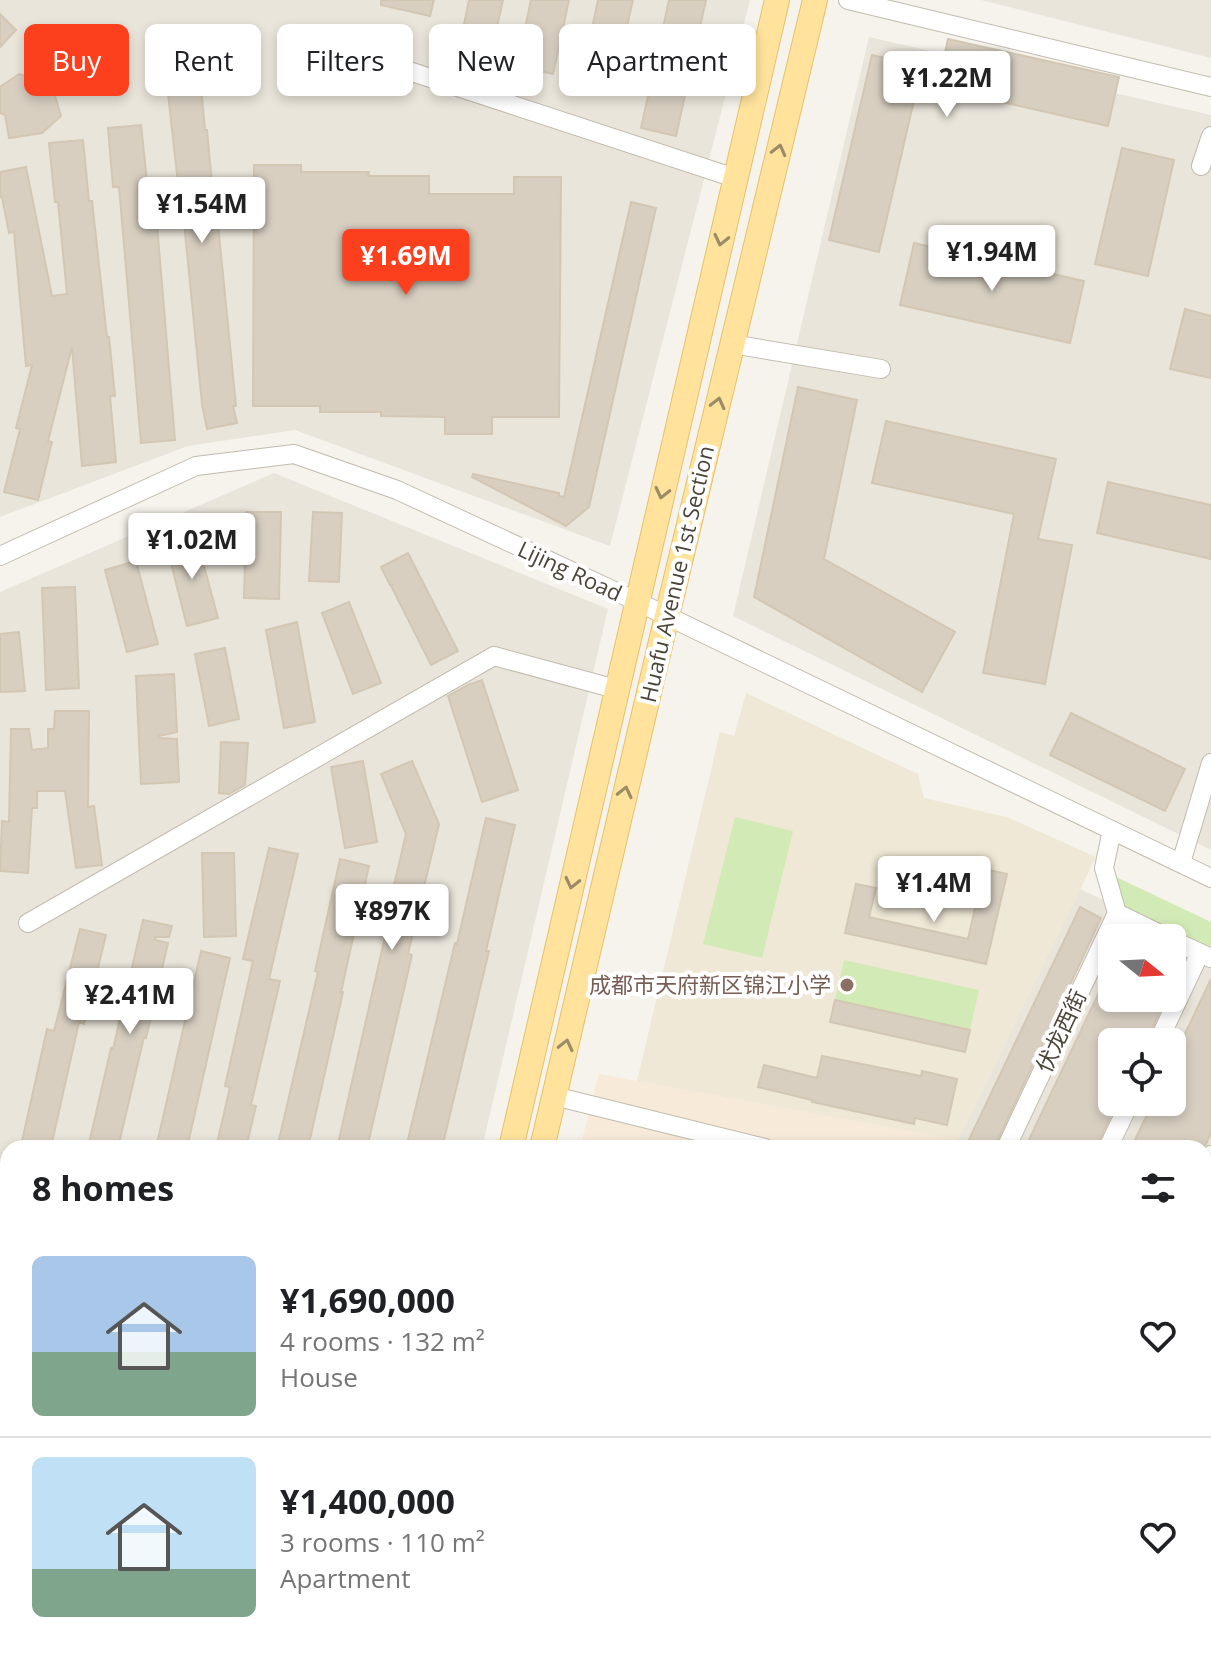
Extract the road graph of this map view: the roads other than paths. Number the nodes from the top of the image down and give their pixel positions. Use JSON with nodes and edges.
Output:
{"nodes":[{"id":1,"x":777,"y":0,"type":"edge"},
{"id":2,"x":815,"y":0,"type":"edge"},
{"id":3,"x":848,"y":0,"type":"edge"},
{"id":4,"x":413,"y":72,"type":"edge"},
{"id":5,"x":1211,"y":87,"type":"edge"},
{"id":6,"x":1211,"y":136,"type":"edge"},
{"id":7,"x":1201,"y":166,"type":"dead end"},
{"id":8,"x":735,"y":178,"type":"junction"},
{"id":9,"x":732,"y":344,"type":"junction"},
{"id":10,"x":881,"y":369,"type":"dead end"},
{"id":11,"x":0,"y":556,"type":"edge"},
{"id":12,"x":638,"y":602,"type":"junction"},
{"id":13,"x":667,"y":616,"type":"junction"},
{"id":14,"x":616,"y":689,"type":"junction"},
{"id":15,"x":1211,"y":763,"type":"edge"},
{"id":16,"x":1112,"y":830,"type":"junction"},
{"id":17,"x":1181,"y":863,"type":"junction"},
{"id":18,"x":1211,"y":878,"type":"edge"},
{"id":19,"x":1117,"y":913,"type":"junction"},
{"id":20,"x":28,"y":923,"type":"dead end"},
{"id":21,"x":1139,"y":924,"type":"edge"},
{"id":22,"x":1186,"y":947,"type":"edge"},
{"id":23,"x":1205,"y":956,"type":"edge"},
{"id":24,"x":1166,"y":1028,"type":"edge"},
{"id":25,"x":554,"y":1096,"type":"junction"},
{"id":26,"x":1123,"y":1116,"type":"edge"},
{"id":27,"x":513,"y":1140,"type":"edge"},
{"id":28,"x":544,"y":1140,"type":"edge"},
{"id":29,"x":733,"y":1140,"type":"edge"},
{"id":30,"x":1010,"y":1140,"type":"edge"},
{"id":31,"x":1112,"y":1140,"type":"edge"}],
"edges":[{"from":1,"to":8,"type":"main road"},
{"from":9,"to":2,"type":"main road","name":"Huafu Avenue 1st Section","one_way":true},
{"from":3,"to":5,"type":"street"},
{"from":4,"to":8,"type":"street"},
{"from":6,"to":7,"type":"street"},
{"from":8,"to":12,"type":"main road","one_way":true},
{"from":9,"to":10,"type":"street"},
{"from":13,"to":9,"type":"main road","name":"Huafu Avenue 1st Section","one_way":true},
{"from":11,"to":12,"type":"street","name":"Lijing Road"},
{"from":12,"to":13,"type":"street","name":"Lijing Road"},
{"from":12,"to":14,"type":"main road"},
{"from":13,"to":16,"type":"street","name":"Lijing Road"},
{"from":25,"to":13,"type":"main road","name":"Huafu Avenue 1st Section","one_way":true},
{"from":14,"to":20,"type":"street"},
{"from":14,"to":27,"type":"main road","one_way":true},
{"from":15,"to":17,"type":"street"},
{"from":16,"to":17,"type":"street","name":"Lijing Road"},
{"from":16,"to":19,"type":"street"},
{"from":17,"to":18,"type":"street","name":"Lijing Road"},
{"from":19,"to":21,"type":"street"},
{"from":19,"to":30,"type":"street","name":"伏龙西街"},
{"from":22,"to":23,"type":"street"},
{"from":23,"to":24,"type":"street"},
{"from":25,"to":28,"type":"main road","name":"Huafu Avenue 1st Section"},
{"from":25,"to":29,"type":"street"},
{"from":26,"to":31,"type":"street"}]}
